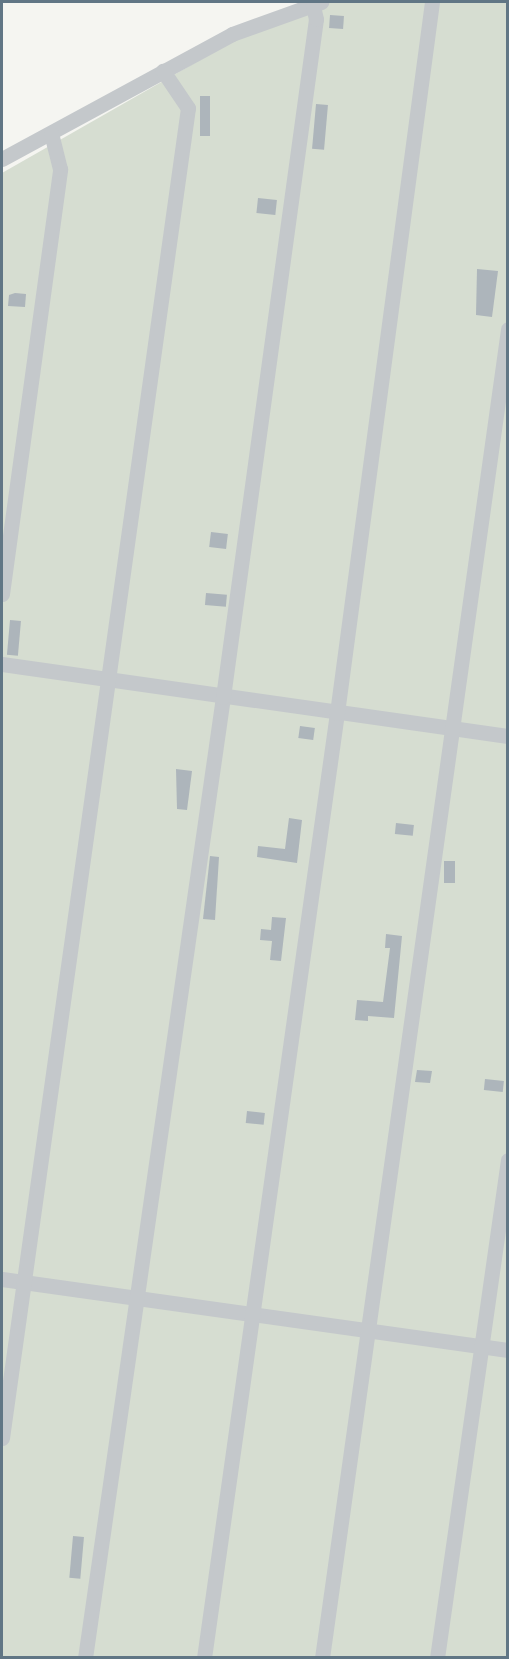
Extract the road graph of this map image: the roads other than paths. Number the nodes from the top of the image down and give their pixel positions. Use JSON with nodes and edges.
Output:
{"nodes":[{"id":1,"x":432,"y":2,"type":"edge"},
{"id":2,"x":318,"y":4,"type":"edge"},
{"id":3,"x":164,"y":71,"type":"junction"},
{"id":4,"x":51,"y":134,"type":"junction"},
{"id":5,"x":2,"y":159,"type":"edge"},
{"id":6,"x":507,"y":329,"type":"edge"},
{"id":7,"x":2,"y":594,"type":"edge"},
{"id":8,"x":2,"y":664,"type":"edge"},
{"id":9,"x":107,"y":680,"type":"junction"},
{"id":10,"x":223,"y":697,"type":"junction"},
{"id":11,"x":337,"y":713,"type":"junction"},
{"id":12,"x":451,"y":730,"type":"junction"},
{"id":13,"x":507,"y":736,"type":"edge"},
{"id":14,"x":507,"y":1160,"type":"edge"},
{"id":15,"x":2,"y":1279,"type":"edge"},
{"id":16,"x":24,"y":1282,"type":"junction"},
{"id":17,"x":136,"y":1300,"type":"junction"},
{"id":18,"x":251,"y":1315,"type":"junction"},
{"id":19,"x":367,"y":1332,"type":"junction"},
{"id":20,"x":482,"y":1347,"type":"junction"},
{"id":21,"x":507,"y":1350,"type":"edge"},
{"id":22,"x":2,"y":1437,"type":"edge"},
{"id":23,"x":85,"y":1658,"type":"edge"},
{"id":24,"x":204,"y":1658,"type":"edge"},
{"id":25,"x":322,"y":1658,"type":"edge"},
{"id":26,"x":437,"y":1658,"type":"edge"}],
"edges":[{"from":1,"to":11,"type":"street"},
{"from":2,"to":3,"type":"street"},
{"from":2,"to":10,"type":"street"},
{"from":3,"to":4,"type":"street"},
{"from":3,"to":9,"type":"street"},
{"from":4,"to":5,"type":"street"},
{"from":4,"to":7,"type":"street"},
{"from":6,"to":12,"type":"street"},
{"from":8,"to":9,"type":"street"},
{"from":9,"to":10,"type":"street"},
{"from":9,"to":16,"type":"street"},
{"from":10,"to":11,"type":"street"},
{"from":10,"to":17,"type":"street"},
{"from":11,"to":12,"type":"street"},
{"from":11,"to":18,"type":"street"},
{"from":12,"to":13,"type":"street"},
{"from":12,"to":19,"type":"street"},
{"from":14,"to":20,"type":"street"},
{"from":15,"to":16,"type":"street"},
{"from":16,"to":17,"type":"street"},
{"from":16,"to":22,"type":"street"},
{"from":17,"to":18,"type":"street"},
{"from":17,"to":23,"type":"street"},
{"from":18,"to":19,"type":"street"},
{"from":18,"to":24,"type":"street"},
{"from":19,"to":20,"type":"street"},
{"from":19,"to":25,"type":"street"},
{"from":20,"to":21,"type":"street"},
{"from":20,"to":26,"type":"street"}]}
